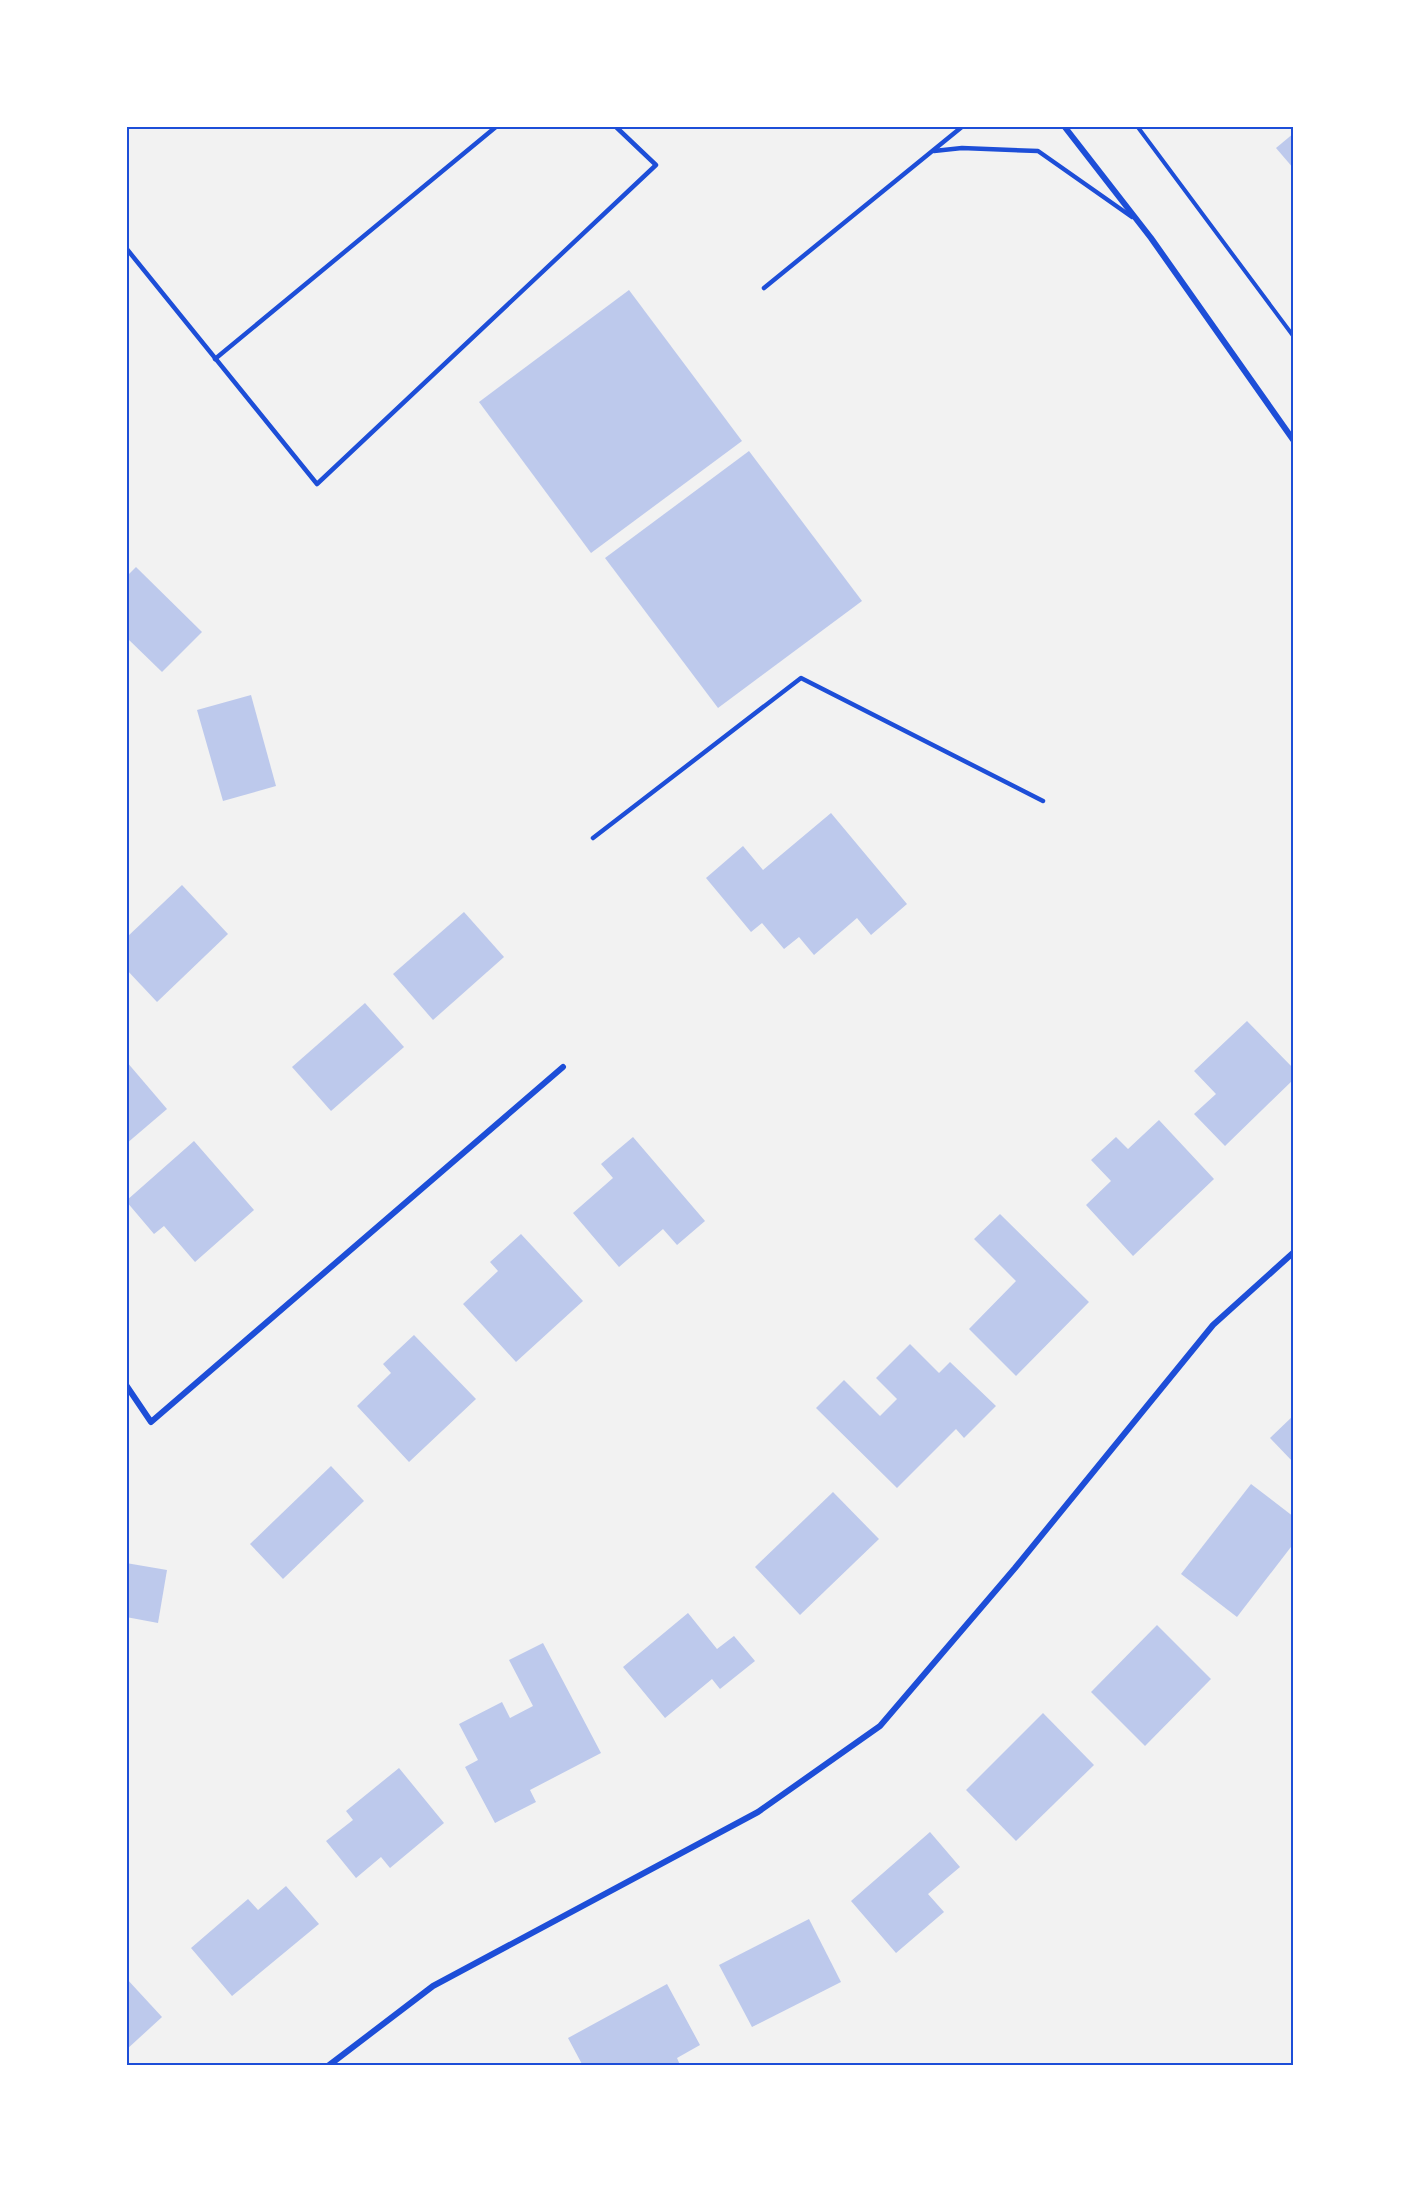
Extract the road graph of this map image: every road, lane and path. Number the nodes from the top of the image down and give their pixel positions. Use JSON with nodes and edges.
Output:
{"nodes":[{"id":1,"x":497,"y":126,"type":"edge"},
{"id":2,"x":615,"y":126,"type":"edge"},
{"id":3,"x":963,"y":126,"type":"edge"},
{"id":4,"x":1064,"y":126,"type":"edge"},
{"id":5,"x":1137,"y":126,"type":"edge"},
{"id":6,"x":932,"y":151,"type":"junction"},
{"id":7,"x":1137,"y":220,"type":"junction"},
{"id":8,"x":126,"y":248,"type":"edge"},
{"id":9,"x":764,"y":288,"type":"dead end"},
{"id":10,"x":1294,"y":337,"type":"edge"},
{"id":11,"x":215,"y":359,"type":"junction"},
{"id":12,"x":1294,"y":441,"type":"edge"},
{"id":13,"x":1043,"y":801,"type":"dead end"},
{"id":14,"x":593,"y":838,"type":"dead end"},
{"id":15,"x":563,"y":1067,"type":"dead end"},
{"id":16,"x":1294,"y":1252,"type":"edge"},
{"id":17,"x":126,"y":1385,"type":"edge"},
{"id":18,"x":327,"y":2066,"type":"edge"}],
"edges":[{"from":1,"to":11,"type":"lane"},
{"from":2,"to":11,"type":"lane"},
{"from":3,"to":6,"type":"lane"},
{"from":4,"to":7,"type":"street"},
{"from":5,"to":10,"type":"path"},
{"from":6,"to":7,"type":"lane"},
{"from":6,"to":9,"type":"lane"},
{"from":7,"to":12,"type":"street"},
{"from":8,"to":11,"type":"lane"},
{"from":13,"to":14,"type":"lane"},
{"from":15,"to":17,"type":"street"},
{"from":16,"to":18,"type":"street"}]}
